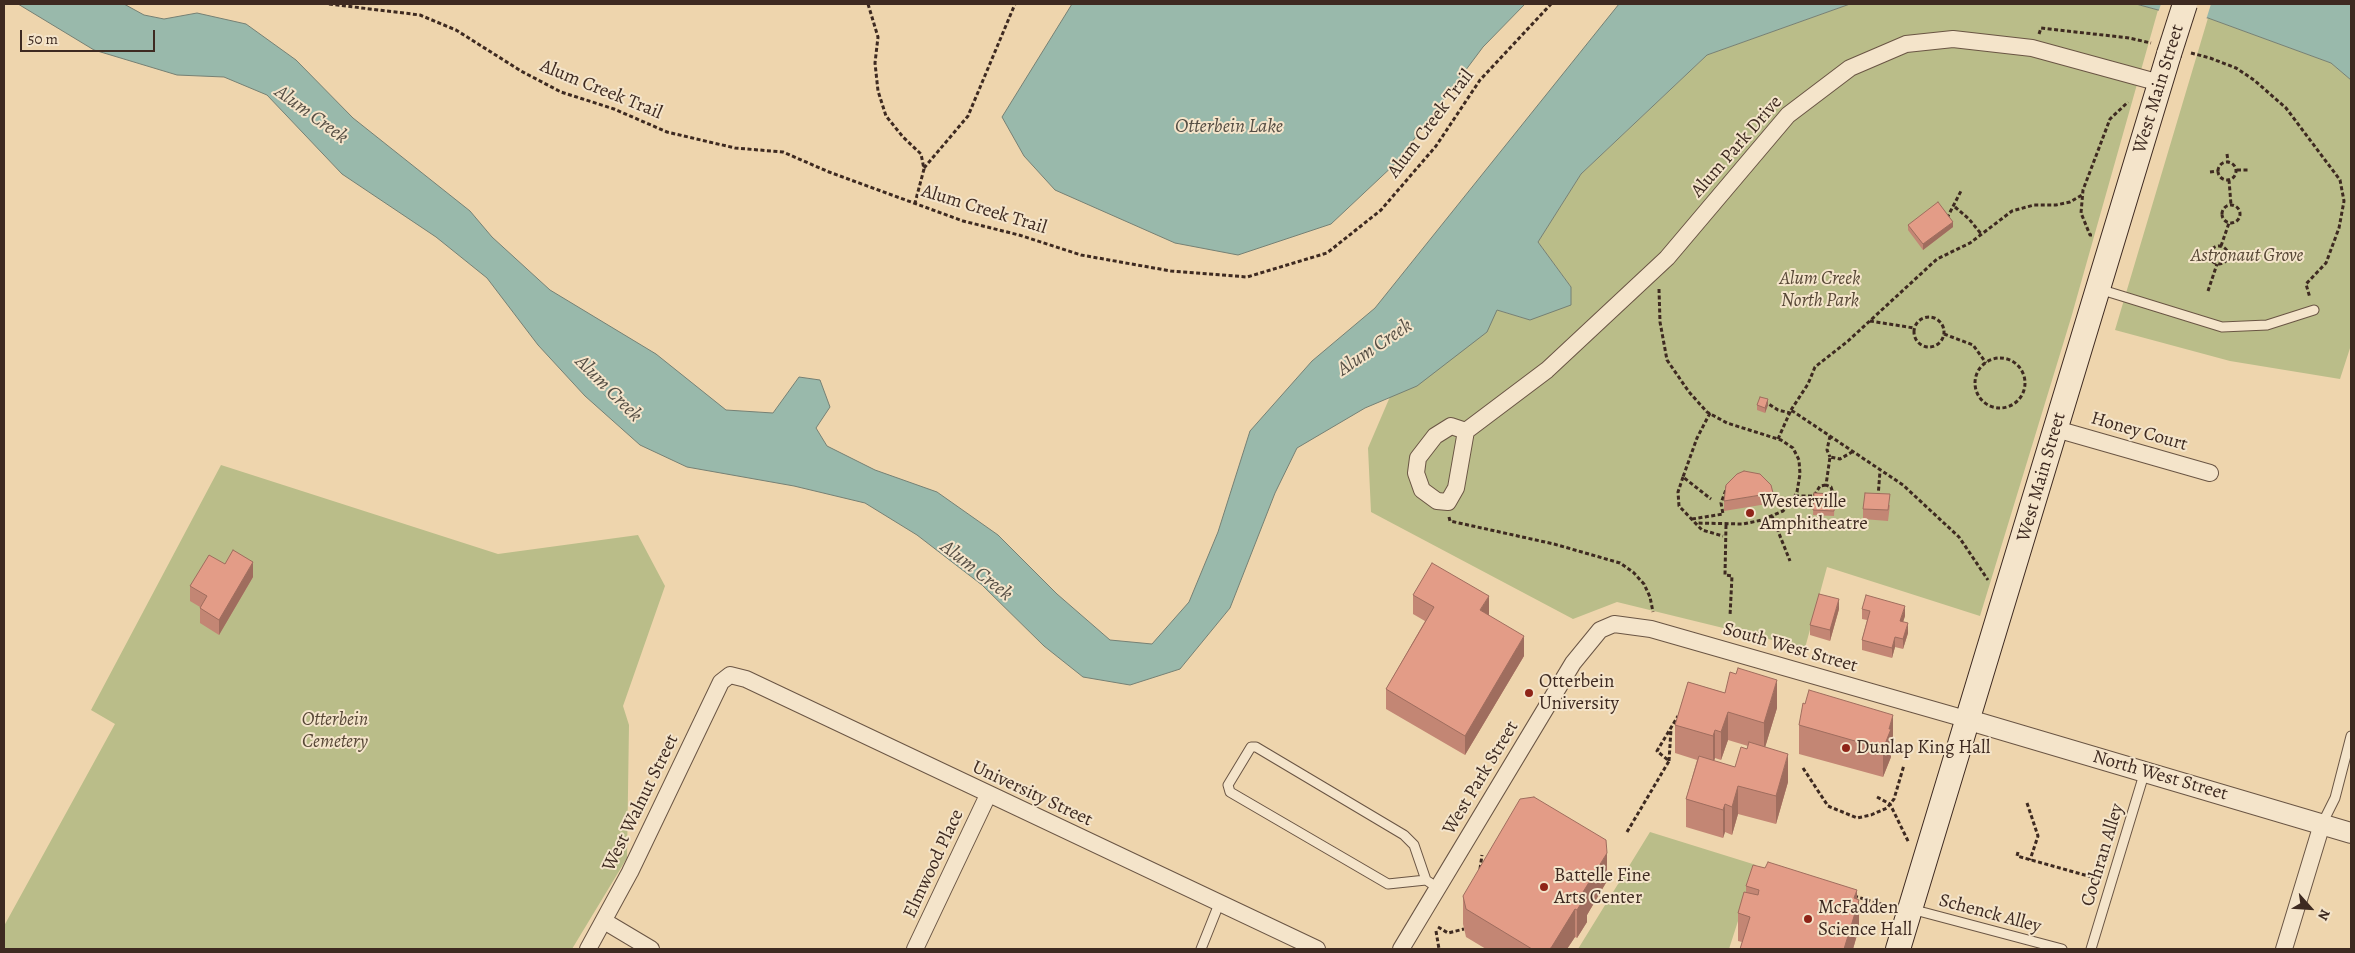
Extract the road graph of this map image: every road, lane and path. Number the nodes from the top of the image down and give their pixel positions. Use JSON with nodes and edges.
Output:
{"nodes":[{"id":1,"x":329,"y":4,"type":"edge"},
{"id":2,"x":868,"y":4,"type":"edge"},
{"id":3,"x":1015,"y":4,"type":"edge"},
{"id":4,"x":1551,"y":4,"type":"edge"},
{"id":5,"x":2185,"y":4,"type":"edge"},
{"id":6,"x":2032,"y":48,"type":"junction"},
{"id":7,"x":2169,"y":50,"type":"junction"},
{"id":8,"x":2160,"y":83,"type":"junction"},
{"id":9,"x":2128,"y":102,"type":"dead end"},
{"id":10,"x":2227,"y":154,"type":"dead end"},
{"id":11,"x":2228,"y":162,"type":"junction"},
{"id":12,"x":924,"y":169,"type":"junction"},
{"id":13,"x":2237,"y":170,"type":"junction"},
{"id":14,"x":2248,"y":170,"type":"dead end"},
{"id":15,"x":2218,"y":171,"type":"junction"},
{"id":16,"x":2210,"y":172,"type":"dead end"},
{"id":17,"x":2229,"y":180,"type":"junction"},
{"id":18,"x":1961,"y":191,"type":"dead end"},
{"id":19,"x":2082,"y":195,"type":"junction"},
{"id":20,"x":915,"y":204,"type":"junction"},
{"id":21,"x":2231,"y":205,"type":"junction"},
{"id":22,"x":1955,"y":207,"type":"junction"},
{"id":23,"x":1947,"y":218,"type":"edge"},
{"id":24,"x":2229,"y":223,"type":"junction"},
{"id":25,"x":1982,"y":235,"type":"junction"},
{"id":26,"x":2095,"y":236,"type":"dead end"},
{"id":27,"x":2221,"y":246,"type":"junction"},
{"id":28,"x":2217,"y":264,"type":"junction"},
{"id":29,"x":1659,"y":266,"type":"junction"},
{"id":30,"x":2099,"y":289,"type":"junction"},
{"id":31,"x":2208,"y":291,"type":"dead end"},
{"id":32,"x":2314,"y":310,"type":"joint"},
{"id":33,"x":1870,"y":321,"type":"junction"},
{"id":34,"x":1914,"y":328,"type":"junction"},
{"id":35,"x":1944,"y":334,"type":"junction"},
{"id":36,"x":1986,"y":363,"type":"junction"},
{"id":37,"x":1763,"y":403,"type":"edge"},
{"id":38,"x":1790,"y":411,"type":"junction"},
{"id":39,"x":1710,"y":414,"type":"junction"},
{"id":40,"x":2056,"y":429,"type":"junction"},
{"id":41,"x":1466,"y":431,"type":"junction"},
{"id":42,"x":1830,"y":436,"type":"junction"},
{"id":43,"x":1778,"y":439,"type":"junction"},
{"id":44,"x":1852,"y":452,"type":"junction"},
{"id":45,"x":1830,"y":457,"type":"junction"},
{"id":46,"x":1880,"y":470,"type":"junction"},
{"id":47,"x":2210,"y":473,"type":"dead end"},
{"id":48,"x":1683,"y":476,"type":"junction"},
{"id":49,"x":1730,"y":484,"type":"edge"},
{"id":50,"x":1826,"y":485,"type":"junction"},
{"id":51,"x":1767,"y":486,"type":"edge"},
{"id":52,"x":1795,"y":496,"type":"junction"},
{"id":53,"x":1834,"y":497,"type":"edge"},
{"id":54,"x":1711,"y":499,"type":"dead end"},
{"id":55,"x":1448,"y":502,"type":"junction"},
{"id":56,"x":1792,"y":502,"type":"junction"},
{"id":57,"x":1877,"y":504,"type":"edge"},
{"id":58,"x":1772,"y":516,"type":"junction"},
{"id":59,"x":1692,"y":519,"type":"junction"},
{"id":60,"x":1696,"y":523,"type":"junction"},
{"id":61,"x":1726,"y":525,"type":"junction"},
{"id":62,"x":1723,"y":536,"type":"dead end"},
{"id":63,"x":1790,"y":560,"type":"dead end"},
{"id":64,"x":1988,"y":582,"type":"dead end"},
{"id":65,"x":1730,"y":616,"type":"dead end"},
{"id":66,"x":1651,"y":629,"type":"junction"},
{"id":67,"x":1600,"y":630,"type":"joint"},
{"id":68,"x":730,"y":676,"type":"joint"},
{"id":69,"x":1683,"y":708,"type":"edge"},
{"id":70,"x":1969,"y":720,"type":"junction"},
{"id":71,"x":1670,"y":728,"type":"junction"},
{"id":72,"x":2351,"y":736,"type":"edge"},
{"id":73,"x":1669,"y":761,"type":"junction"},
{"id":74,"x":1904,"y":765,"type":"dead end"},
{"id":75,"x":1803,"y":768,"type":"dead end"},
{"id":76,"x":2145,"y":771,"type":"junction"},
{"id":77,"x":988,"y":795,"type":"junction"},
{"id":78,"x":1877,"y":796,"type":"dead end"},
{"id":79,"x":2027,"y":803,"type":"dead end"},
{"id":80,"x":1890,"y":804,"type":"junction"},
{"id":81,"x":2322,"y":824,"type":"junction"},
{"id":82,"x":1627,"y":832,"type":"dead end"},
{"id":83,"x":2351,"y":833,"type":"edge"},
{"id":84,"x":1910,"y":845,"type":"dead end"},
{"id":85,"x":2018,"y":852,"type":"dead end"},
{"id":86,"x":1482,"y":855,"type":"dead end"},
{"id":87,"x":2030,"y":860,"type":"junction"},
{"id":88,"x":1480,"y":872,"type":"edge"},
{"id":89,"x":2111,"y":883,"type":"junction"},
{"id":90,"x":1432,"y":884,"type":"junction"},
{"id":91,"x":1851,"y":895,"type":"edge"},
{"id":92,"x":1860,"y":898,"type":"junction"},
{"id":93,"x":1219,"y":904,"type":"junction"},
{"id":94,"x":1857,"y":908,"type":"edge"},
{"id":95,"x":1904,"y":909,"type":"junction"},
{"id":96,"x":604,"y":921,"type":"junction"},
{"id":97,"x":1438,"y":927,"type":"dead end"},
{"id":98,"x":1464,"y":929,"type":"edge"},
{"id":99,"x":1436,"y":931,"type":"dead end"},
{"id":100,"x":588,"y":949,"type":"edge"},
{"id":101,"x":651,"y":949,"type":"edge"},
{"id":102,"x":915,"y":949,"type":"edge"},
{"id":103,"x":1201,"y":949,"type":"edge"},
{"id":104,"x":1317,"y":949,"type":"edge"},
{"id":105,"x":1401,"y":949,"type":"edge"},
{"id":106,"x":1439,"y":949,"type":"edge"},
{"id":107,"x":1898,"y":949,"type":"edge"},
{"id":108,"x":2062,"y":949,"type":"edge"},
{"id":109,"x":2090,"y":949,"type":"edge"},
{"id":110,"x":2284,"y":949,"type":"edge"}],
"edges":[{"from":1,"to":20,"type":"path","name":"Alum Creek Trail"},
{"from":2,"to":12,"type":"path"},
{"from":3,"to":12,"type":"path"},
{"from":4,"to":20,"type":"path","name":"Alum Creek Trail"},
{"from":5,"to":7,"type":"main road","name":"West Main Street","bridge":true},
{"from":6,"to":7,"type":"path"},
{"from":6,"to":8,"type":"street","name":"Alum Park Drive"},
{"from":6,"to":29,"type":"street","name":"Alum Park Drive"},
{"from":7,"to":8,"type":"main road","name":"West Main Street"},
{"from":7,"to":32,"type":"path"},
{"from":8,"to":30,"type":"main road","name":"West Main Street"},
{"from":9,"to":19,"type":"path"},
{"from":10,"to":11,"type":"path"},
{"from":11,"to":13,"type":"path"},
{"from":11,"to":15,"type":"path"},
{"from":12,"to":20,"type":"path"},
{"from":13,"to":14,"type":"path"},
{"from":13,"to":17,"type":"path"},
{"from":15,"to":16,"type":"path"},
{"from":15,"to":17,"type":"path"},
{"from":17,"to":21,"type":"path"},
{"from":18,"to":22,"type":"path"},
{"from":19,"to":25,"type":"path"},
{"from":19,"to":26,"type":"path"},
{"from":21,"to":24,"type":"path"},
{"from":21,"to":24,"type":"path"},
{"from":22,"to":23,"type":"path"},
{"from":22,"to":25,"type":"path"},
{"from":24,"to":27,"type":"path"},
{"from":25,"to":33,"type":"path"},
{"from":27,"to":28,"type":"path"},
{"from":27,"to":28,"type":"path"},
{"from":28,"to":31,"type":"path"},
{"from":29,"to":39,"type":"path"},
{"from":29,"to":41,"type":"street","name":"Alum Park Drive"},
{"from":30,"to":32,"type":"lane"},
{"from":30,"to":40,"type":"main road","name":"West Main Street"},
{"from":33,"to":34,"type":"path"},
{"from":33,"to":38,"type":"path"},
{"from":34,"to":35,"type":"path"},
{"from":34,"to":35,"type":"path"},
{"from":35,"to":36,"type":"path"},
{"from":36,"to":36,"type":"path"},
{"from":37,"to":38,"type":"path"},
{"from":38,"to":42,"type":"path"},
{"from":38,"to":43,"type":"path"},
{"from":39,"to":43,"type":"path"},
{"from":39,"to":48,"type":"path"},
{"from":40,"to":47,"type":"street","name":"Honey Court"},
{"from":40,"to":70,"type":"main road","name":"West Main Street"},
{"from":41,"to":55,"type":"street"},
{"from":41,"to":55,"type":"street"},
{"from":42,"to":44,"type":"path"},
{"from":42,"to":45,"type":"path"},
{"from":43,"to":52,"type":"path"},
{"from":44,"to":45,"type":"path"},
{"from":44,"to":46,"type":"path"},
{"from":45,"to":50,"type":"path"},
{"from":46,"to":57,"type":"path"},
{"from":46,"to":64,"type":"path"},
{"from":48,"to":54,"type":"path"},
{"from":48,"to":59,"type":"path"},
{"from":49,"to":59,"type":"path"},
{"from":50,"to":52,"type":"path"},
{"from":50,"to":53,"type":"path"},
{"from":51,"to":56,"type":"path"},
{"from":52,"to":56,"type":"path"},
{"from":55,"to":66,"type":"path"},
{"from":56,"to":58,"type":"path"},
{"from":58,"to":61,"type":"path"},
{"from":58,"to":63,"type":"path"},
{"from":59,"to":60,"type":"path"},
{"from":60,"to":61,"type":"path"},
{"from":60,"to":62,"type":"path"},
{"from":61,"to":65,"type":"path"},
{"from":66,"to":67,"type":"street","name":"South West Street"},
{"from":66,"to":70,"type":"street","name":"South West Street"},
{"from":67,"to":90,"type":"street","name":"West Park Street"},
{"from":68,"to":77,"type":"street","name":"University Street"},
{"from":68,"to":96,"type":"street","name":"West Walnut Street"},
{"from":69,"to":71,"type":"path"},
{"from":70,"to":76,"type":"street","name":"North West Street"},
{"from":70,"to":95,"type":"main road","name":"West Main Street"},
{"from":71,"to":73,"type":"path"},
{"from":71,"to":73,"type":"path"},
{"from":72,"to":81,"type":"lane"},
{"from":73,"to":82,"type":"path"},
{"from":74,"to":80,"type":"path"},
{"from":75,"to":80,"type":"path"},
{"from":76,"to":81,"type":"street","name":"North West Street"},
{"from":76,"to":89,"type":"lane","name":"Cochran Alley"},
{"from":77,"to":93,"type":"street","name":"University Street"},
{"from":77,"to":102,"type":"street","name":"Elmwood Place"},
{"from":78,"to":80,"type":"path"},
{"from":79,"to":87,"type":"path"},
{"from":80,"to":84,"type":"path"},
{"from":81,"to":83,"type":"street","name":"North West Street"},
{"from":81,"to":110,"type":"street"},
{"from":85,"to":87,"type":"path"},
{"from":86,"to":88,"type":"path"},
{"from":87,"to":89,"type":"path"},
{"from":89,"to":109,"type":"lane","name":"Cochran Alley"},
{"from":90,"to":90,"type":"lane"},
{"from":90,"to":105,"type":"street","name":"West Park Street"},
{"from":91,"to":92,"type":"path"},
{"from":92,"to":94,"type":"path"},
{"from":92,"to":95,"type":"path"},
{"from":93,"to":103,"type":"lane"},
{"from":93,"to":104,"type":"street","name":"University Street"},
{"from":95,"to":107,"type":"main road","name":"West Main Street"},
{"from":95,"to":108,"type":"lane","name":"Schenck Alley"},
{"from":96,"to":100,"type":"street","name":"West Walnut Street"},
{"from":96,"to":101,"type":"street"},
{"from":97,"to":98,"type":"path"},
{"from":99,"to":106,"type":"path"}]}
